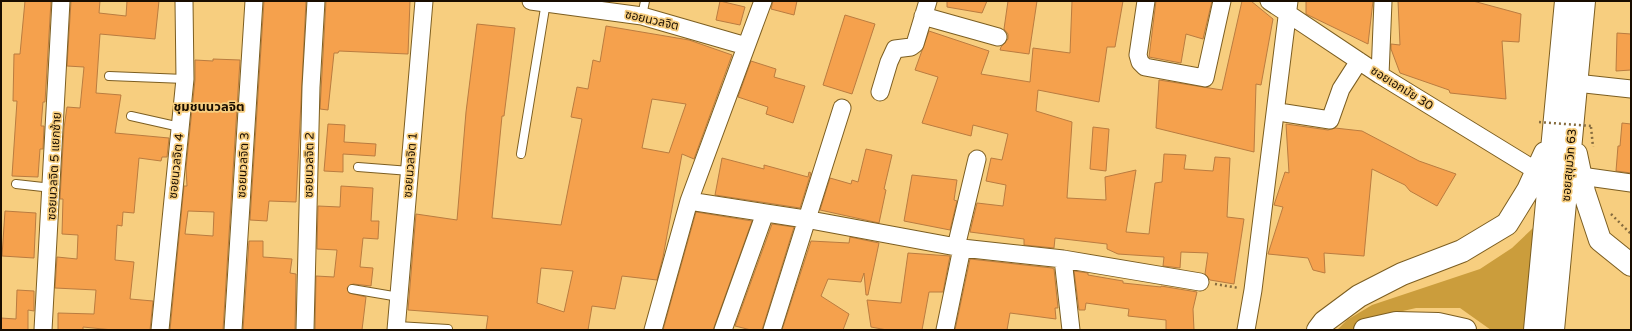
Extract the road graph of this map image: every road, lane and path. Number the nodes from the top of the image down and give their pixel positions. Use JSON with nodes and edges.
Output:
{"nodes":[{"id":1,"x":61,"y":1,"type":"edge"},
{"id":2,"x":184,"y":1,"type":"edge"},
{"id":3,"x":254,"y":1,"type":"edge"},
{"id":4,"x":316,"y":1,"type":"edge"},
{"id":5,"x":424,"y":1,"type":"edge"},
{"id":6,"x":763,"y":1,"type":"edge"},
{"id":7,"x":1146,"y":1,"type":"edge"},
{"id":8,"x":1222,"y":1,"type":"edge"},
{"id":9,"x":1269,"y":1,"type":"edge"},
{"id":10,"x":1383,"y":1,"type":"edge"},
{"id":11,"x":1566,"y":1,"type":"edge"},
{"id":12,"x":1584,"y":1,"type":"edge"},
{"id":13,"x":539,"y":2,"type":"edge"},
{"id":14,"x":1288,"y":7,"type":"edge"},
{"id":15,"x":644,"y":8,"type":"edge"},
{"id":16,"x":926,"y":9,"type":"edge"},
{"id":17,"x":998,"y":37,"type":"dead end"},
{"id":18,"x":746,"y":46,"type":"junction"},
{"id":19,"x":1359,"y":61,"type":"junction"},
{"id":20,"x":1380,"y":75,"type":"junction"},
{"id":21,"x":109,"y":76,"type":"dead end"},
{"id":22,"x":185,"y":79,"type":"junction"},
{"id":23,"x":1576,"y":83,"type":"junction"},
{"id":24,"x":1631,"y":89,"type":"edge"},
{"id":25,"x":880,"y":92,"type":"dead end"},
{"id":26,"x":842,"y":108,"type":"dead end"},
{"id":27,"x":1285,"y":113,"type":"dead end"},
{"id":28,"x":131,"y":116,"type":"dead end"},
{"id":29,"x":180,"y":127,"type":"junction"},
{"id":30,"x":1554,"y":130,"type":"junction"},
{"id":31,"x":1594,"y":150,"type":"dead end"},
{"id":32,"x":521,"y":154,"type":"dead end"},
{"id":33,"x":977,"y":158,"type":"dead end"},
{"id":34,"x":358,"y":167,"type":"dead end"},
{"id":35,"x":1538,"y":171,"type":"junction"},
{"id":36,"x":410,"y":172,"type":"junction"},
{"id":37,"x":1581,"y":176,"type":"junction"},
{"id":38,"x":1631,"y":183,"type":"edge"},
{"id":39,"x":16,"y":184,"type":"dead end"},
{"id":40,"x":52,"y":188,"type":"junction"},
{"id":41,"x":689,"y":201,"type":"junction"},
{"id":42,"x":765,"y":213,"type":"junction"},
{"id":43,"x":805,"y":219,"type":"junction"},
{"id":44,"x":959,"y":248,"type":"junction"},
{"id":45,"x":1063,"y":259,"type":"junction"},
{"id":46,"x":1631,"y":265,"type":"edge"},
{"id":47,"x":1200,"y":282,"type":"joint"},
{"id":48,"x":352,"y":289,"type":"dead end"},
{"id":49,"x":1253,"y":290,"type":"junction"},
{"id":50,"x":399,"y":297,"type":"junction"},
{"id":51,"x":396,"y":328,"type":"edge"},
{"id":52,"x":43,"y":330,"type":"edge"},
{"id":53,"x":160,"y":330,"type":"edge"},
{"id":54,"x":233,"y":330,"type":"edge"},
{"id":55,"x":305,"y":330,"type":"edge"},
{"id":56,"x":448,"y":330,"type":"edge"},
{"id":57,"x":654,"y":330,"type":"edge"},
{"id":58,"x":723,"y":330,"type":"edge"},
{"id":59,"x":772,"y":330,"type":"edge"},
{"id":60,"x":945,"y":330,"type":"edge"},
{"id":61,"x":1071,"y":330,"type":"edge"},
{"id":62,"x":1246,"y":330,"type":"edge"},
{"id":63,"x":1318,"y":330,"type":"edge"},
{"id":64,"x":1366,"y":330,"type":"edge"},
{"id":65,"x":1465,"y":330,"type":"edge"},
{"id":66,"x":1535,"y":330,"type":"edge"},
{"id":67,"x":1553,"y":330,"type":"edge"}],
"edges":[{"from":1,"to":40,"type":"street","name":"ซอยนวลจิต 5 แยกซ้าย"},
{"from":2,"to":22,"type":"street","name":"ซอยนวลจิต 4"},
{"from":3,"to":54,"type":"street","name":"ซอยนวลจิต 3"},
{"from":4,"to":55,"type":"street","name":"ซอยนวลจิต 2"},
{"from":5,"to":36,"type":"street","name":"ซอยนวลจิต 1"},
{"from":6,"to":18,"type":"street"},
{"from":7,"to":8,"type":"street"},
{"from":9,"to":14,"type":"street","name":"ซอยเอกมัย 30"},
{"from":10,"to":20,"type":"street"},
{"from":11,"to":30,"type":"main road","name":"ซอยสุขุมวิท 63"},
{"from":12,"to":23,"type":"main road","name":"ซอยสุขุมวิท 63"},
{"from":13,"to":15,"type":"street","name":"ซอยนวลจิต"},
{"from":13,"to":32,"type":"lane"},
{"from":14,"to":19,"type":"street","name":"ซอยเอกมัย 30"},
{"from":14,"to":49,"type":"street"},
{"from":15,"to":18,"type":"street","name":"ซอยนวลจิต"},
{"from":16,"to":17,"type":"street"},
{"from":16,"to":25,"type":"street"},
{"from":18,"to":41,"type":"street"},
{"from":19,"to":20,"type":"street","name":"ซอยเอกมัย 30"},
{"from":19,"to":27,"type":"street"},
{"from":20,"to":35,"type":"street","name":"ซอยเอกมัย 30"},
{"from":21,"to":22,"type":"lane"},
{"from":22,"to":29,"type":"street","name":"ซอยนวลจิต 4"},
{"from":23,"to":24,"type":"street"},
{"from":23,"to":30,"type":"main road","name":"ซอยสุขุมวิท 63"},
{"from":26,"to":43,"type":"street"},
{"from":28,"to":29,"type":"lane"},
{"from":29,"to":53,"type":"street","name":"ซอยนวลจิต 4"},
{"from":30,"to":31,"type":"path","bridge":true},
{"from":30,"to":35,"type":"main road"},
{"from":30,"to":37,"type":"main road"},
{"from":30,"to":66,"type":"main road","name":"ซอยสุขุมวิท 63"},
{"from":30,"to":67,"type":"main road","name":"ซอยสุขุมวิท 63"},
{"from":33,"to":44,"type":"street"},
{"from":34,"to":36,"type":"lane"},
{"from":35,"to":63,"type":"main road"},
{"from":36,"to":50,"type":"street","name":"ซอยนวลจิต 1"},
{"from":37,"to":38,"type":"street"},
{"from":37,"to":46,"type":"main road"},
{"from":39,"to":40,"type":"lane"},
{"from":40,"to":52,"type":"street","name":"ซอยนวลจิต 5 แยกซ้าย"},
{"from":41,"to":42,"type":"street"},
{"from":41,"to":57,"type":"street"},
{"from":42,"to":43,"type":"street"},
{"from":42,"to":58,"type":"street"},
{"from":43,"to":44,"type":"street"},
{"from":43,"to":59,"type":"street"},
{"from":44,"to":45,"type":"street"},
{"from":44,"to":60,"type":"street"},
{"from":45,"to":47,"type":"street"},
{"from":45,"to":61,"type":"street"},
{"from":47,"to":49,"type":"path"},
{"from":48,"to":50,"type":"lane"},
{"from":49,"to":62,"type":"street"},
{"from":50,"to":51,"type":"street","name":"ซอยนวลจิต 1"},
{"from":51,"to":56,"type":"lane"},
{"from":64,"to":65,"type":"main road"}]}
